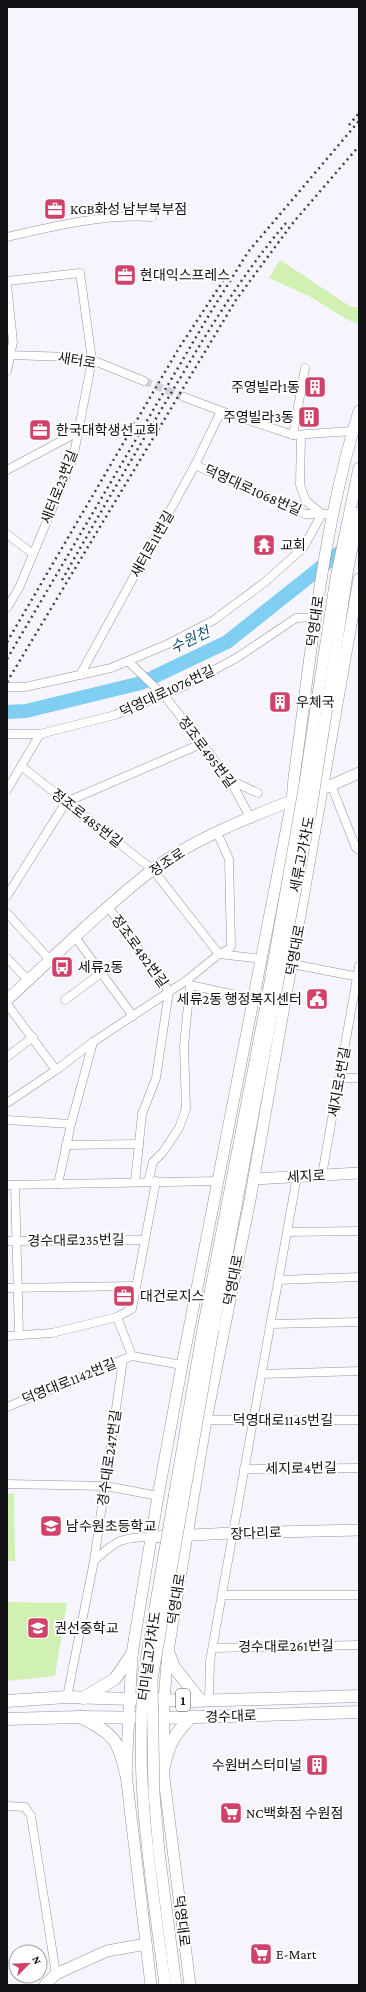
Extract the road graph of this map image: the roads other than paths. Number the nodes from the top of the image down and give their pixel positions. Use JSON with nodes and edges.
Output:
{"nodes":[{"id":1,"x":152,"y":217,"type":"dead end"},
{"id":2,"x":7,"y":237,"type":"edge"},
{"id":3,"x":7,"y":281,"type":"edge"},
{"id":4,"x":7,"y":285,"type":"edge"},
{"id":5,"x":8,"y":355,"type":"edge"},
{"id":6,"x":92,"y":360,"type":"junction"},
{"id":7,"x":305,"y":368,"type":"dead end"},
{"id":8,"x":7,"y":371,"type":"edge"},
{"id":9,"x":144,"y":381,"type":"tunnel mouth"},
{"id":10,"x":184,"y":396,"type":"tunnel mouth"},
{"id":11,"x":221,"y":411,"type":"junction"},
{"id":12,"x":359,"y":411,"type":"edge"},
{"id":13,"x":353,"y":431,"type":"junction"},
{"id":14,"x":78,"y":432,"type":"junction"},
{"id":15,"x":297,"y":435,"type":"junction"},
{"id":16,"x":195,"y":465,"type":"junction"},
{"id":17,"x":359,"y":468,"type":"edge"},
{"id":18,"x":7,"y":470,"type":"edge"},
{"id":19,"x":355,"y":509,"type":"edge"},
{"id":20,"x":333,"y":511,"type":"junction"},
{"id":21,"x":322,"y":514,"type":"junction"},
{"id":22,"x":359,"y":518,"type":"edge"},
{"id":23,"x":347,"y":520,"type":"junction"},
{"id":24,"x":7,"y":534,"type":"edge"},
{"id":25,"x":33,"y":554,"type":"junction"},
{"id":26,"x":352,"y":566,"type":"junction"},
{"id":27,"x":358,"y":582,"type":"edge"},
{"id":28,"x":320,"y":590,"type":"junction"},
{"id":29,"x":7,"y":608,"type":"edge"},
{"id":30,"x":316,"y":616,"type":"junction"},
{"id":31,"x":130,"y":665,"type":"junction"},
{"id":32,"x":80,"y":675,"type":"junction"},
{"id":33,"x":7,"y":687,"type":"edge"},
{"id":34,"x":159,"y":693,"type":"junction"},
{"id":35,"x":322,"y":701,"type":"junction"},
{"id":36,"x":7,"y":734,"type":"edge"},
{"id":37,"x":40,"y":734,"type":"junction"},
{"id":38,"x":201,"y":744,"type":"junction"},
{"id":39,"x":21,"y":766,"type":"junction"},
{"id":40,"x":359,"y":773,"type":"edge"},
{"id":41,"x":230,"y":780,"type":"junction"},
{"id":42,"x":327,"y":787,"type":"junction"},
{"id":43,"x":7,"y":790,"type":"edge"},
{"id":44,"x":258,"y":793,"type":"dead end"},
{"id":45,"x":292,"y":801,"type":"junction"},
{"id":46,"x":66,"y":802,"type":"junction"},
{"id":47,"x":251,"y":819,"type":"junction"},
{"id":48,"x":217,"y":833,"type":"junction"},
{"id":49,"x":359,"y":850,"type":"edge"},
{"id":50,"x":153,"y":870,"type":"junction"},
{"id":51,"x":7,"y":896,"type":"edge"},
{"id":52,"x":109,"y":908,"type":"junction"},
{"id":53,"x":7,"y":913,"type":"edge"},
{"id":54,"x":75,"y":937,"type":"junction"},
{"id":55,"x":219,"y":954,"type":"junction"},
{"id":56,"x":7,"y":958,"type":"edge"},
{"id":57,"x":262,"y":959,"type":"junction"},
{"id":58,"x":50,"y":960,"type":"junction"},
{"id":59,"x":292,"y":964,"type":"junction"},
{"id":60,"x":359,"y":966,"type":"edge"},
{"id":61,"x":102,"y":973,"type":"junction"},
{"id":62,"x":358,"y":977,"type":"edge"},
{"id":63,"x":28,"y":980,"type":"junction"},
{"id":64,"x":189,"y":982,"type":"junction"},
{"id":65,"x":169,"y":991,"type":"junction"},
{"id":66,"x":254,"y":998,"type":"junction"},
{"id":67,"x":7,"y":1000,"type":"edge"},
{"id":68,"x":65,"y":1000,"type":"dead end"},
{"id":69,"x":7,"y":1004,"type":"edge"},
{"id":70,"x":270,"y":1006,"type":"joint"},
{"id":71,"x":133,"y":1016,"type":"junction"},
{"id":72,"x":33,"y":1037,"type":"junction"},
{"id":73,"x":93,"y":1042,"type":"junction"},
{"id":74,"x":7,"y":1057,"type":"edge"},
{"id":75,"x":56,"y":1070,"type":"junction"},
{"id":76,"x":339,"y":1078,"type":"junction"},
{"id":77,"x":359,"y":1078,"type":"edge"},
{"id":78,"x":7,"y":1103,"type":"edge"},
{"id":79,"x":7,"y":1120,"type":"edge"},
{"id":80,"x":71,"y":1124,"type":"junction"},
{"id":81,"x":139,"y":1144,"type":"junction"},
{"id":82,"x":66,"y":1145,"type":"junction"},
{"id":83,"x":359,"y":1173,"type":"edge"},
{"id":84,"x":322,"y":1175,"type":"junction"},
{"id":85,"x":297,"y":1176,"type":"junction"},
{"id":86,"x":254,"y":1179,"type":"junction"},
{"id":87,"x":218,"y":1181,"type":"junction"},
{"id":88,"x":134,"y":1182,"type":"junction"},
{"id":89,"x":152,"y":1182,"type":"junction"},
{"id":90,"x":58,"y":1184,"type":"junction"},
{"id":91,"x":11,"y":1185,"type":"edge"},
{"id":92,"x":212,"y":1212,"type":"junction"},
{"id":93,"x":245,"y":1219,"type":"junction"},
{"id":94,"x":359,"y":1231,"type":"edge"},
{"id":95,"x":288,"y":1232,"type":"junction"},
{"id":96,"x":145,"y":1240,"type":"junction"},
{"id":97,"x":7,"y":1241,"type":"edge"},
{"id":98,"x":17,"y":1241,"type":"junction"},
{"id":99,"x":222,"y":1260,"type":"junction"},
{"id":100,"x":359,"y":1277,"type":"edge"},
{"id":101,"x":279,"y":1280,"type":"junction"},
{"id":102,"x":136,"y":1286,"type":"junction"},
{"id":103,"x":7,"y":1288,"type":"edge"},
{"id":104,"x":19,"y":1288,"type":"junction"},
{"id":105,"x":117,"y":1317,"type":"junction"},
{"id":106,"x":359,"y":1322,"type":"edge"},
{"id":107,"x":271,"y":1324,"type":"junction"},
{"id":108,"x":208,"y":1330,"type":"junction"},
{"id":109,"x":19,"y":1335,"type":"junction"},
{"id":110,"x":7,"y":1336,"type":"edge"},
{"id":111,"x":132,"y":1356,"type":"junction"},
{"id":112,"x":123,"y":1360,"type":"junction"},
{"id":113,"x":182,"y":1365,"type":"junction"},
{"id":114,"x":359,"y":1371,"type":"edge"},
{"id":115,"x":262,"y":1374,"type":"junction"},
{"id":116,"x":7,"y":1406,"type":"edge"},
{"id":117,"x":206,"y":1420,"type":"junction"},
{"id":118,"x":359,"y":1420,"type":"edge"},
{"id":119,"x":253,"y":1421,"type":"junction"},
{"id":120,"x":359,"y":1468,"type":"edge"},
{"id":121,"x":244,"y":1469,"type":"junction"},
{"id":122,"x":7,"y":1484,"type":"edge"},
{"id":123,"x":106,"y":1486,"type":"junction"},
{"id":124,"x":158,"y":1496,"type":"junction"},
{"id":125,"x":359,"y":1530,"type":"edge"},
{"id":126,"x":232,"y":1533,"type":"junction"},
{"id":127,"x":186,"y":1536,"type":"junction"},
{"id":128,"x":153,"y":1537,"type":"junction"},
{"id":129,"x":94,"y":1561,"type":"junction"},
{"id":130,"x":222,"y":1595,"type":"junction"},
{"id":131,"x":359,"y":1595,"type":"edge"},
{"id":132,"x":359,"y":1645,"type":"edge"},
{"id":133,"x":213,"y":1648,"type":"junction"},
{"id":134,"x":168,"y":1651,"type":"junction"},
{"id":135,"x":132,"y":1654,"type":"junction"},
{"id":136,"x":359,"y":1696,"type":"edge"},
{"id":137,"x":67,"y":1698,"type":"junction"},
{"id":138,"x":82,"y":1698,"type":"junction"},
{"id":139,"x":129,"y":1700,"type":"junction"},
{"id":140,"x":164,"y":1700,"type":"junction"},
{"id":141,"x":205,"y":1700,"type":"junction"},
{"id":142,"x":7,"y":1701,"type":"edge"},
{"id":143,"x":359,"y":1712,"type":"edge"},
{"id":144,"x":192,"y":1716,"type":"junction"},
{"id":145,"x":80,"y":1717,"type":"junction"},
{"id":146,"x":128,"y":1718,"type":"junction"},
{"id":147,"x":163,"y":1718,"type":"junction"},
{"id":148,"x":7,"y":1719,"type":"edge"},
{"id":149,"x":163,"y":1770,"type":"junction"},
{"id":150,"x":126,"y":1774,"type":"junction"},
{"id":151,"x":7,"y":1806,"type":"edge"},
{"id":152,"x":146,"y":1944,"type":"junction"},
{"id":153,"x":56,"y":1974,"type":"junction"},
{"id":154,"x":44,"y":1985,"type":"edge"},
{"id":155,"x":151,"y":1985,"type":"edge"},
{"id":156,"x":165,"y":1985,"type":"edge"},
{"id":157,"x":176,"y":1985,"type":"edge"},
{"id":158,"x":190,"y":1985,"type":"edge"}],
"edges":[{"from":1,"to":2,"type":"street"},
{"from":3,"to":6,"type":"street","name":"새터로23번길"},
{"from":4,"to":5,"type":"street"},
{"from":5,"to":6,"type":"street","name":"새터로"},
{"from":5,"to":8,"type":"street"},
{"from":6,"to":9,"type":"street","name":"새터로"},
{"from":6,"to":14,"type":"street","name":"새터로23번길"},
{"from":7,"to":15,"type":"street"},
{"from":10,"to":11,"type":"street"},
{"from":11,"to":15,"type":"street"},
{"from":11,"to":16,"type":"street","name":"새터로11번길"},
{"from":12,"to":13,"type":"main road","name":"덕영대로"},
{"from":13,"to":15,"type":"street"},
{"from":13,"to":20,"type":"main road","name":"덕영대로"},
{"from":14,"to":18,"type":"street"},
{"from":14,"to":25,"type":"street","name":"새터로23번길"},
{"from":15,"to":21,"type":"street"},
{"from":16,"to":21,"type":"street","name":"덕영대로1068번길"},
{"from":16,"to":32,"type":"street","name":"새터로11번길"},
{"from":17,"to":19,"type":"main road"},
{"from":19,"to":23,"type":"main road","name":"덕영대로"},
{"from":19,"to":26,"type":"main road","name":"덕영대로"},
{"from":20,"to":21,"type":"street","name":"덕영대로1068번길"},
{"from":20,"to":28,"type":"main road","name":"덕영대로"},
{"from":21,"to":31,"type":"street"},
{"from":22,"to":26,"type":"main road"},
{"from":23,"to":28,"type":"main road"},
{"from":23,"to":35,"type":"main road","name":"덕영대로"},
{"from":24,"to":25,"type":"street"},
{"from":25,"to":29,"type":"street","name":"새터로23번길"},
{"from":26,"to":27,"type":"main road","name":"덕영대로"},
{"from":26,"to":35,"type":"main road","name":"덕영대로"},
{"from":27,"to":42,"type":"main road","name":"덕영대로"},
{"from":28,"to":30,"type":"main road","name":"덕영대로"},
{"from":30,"to":34,"type":"street","name":"덕영대로1076번길"},
{"from":30,"to":45,"type":"main road","name":"덕영대로"},
{"from":31,"to":32,"type":"street"},
{"from":31,"to":34,"type":"street","name":"정조로495번길"},
{"from":32,"to":33,"type":"street"},
{"from":34,"to":37,"type":"street","name":"덕영대로1076번길"},
{"from":34,"to":38,"type":"street","name":"정조로495번길"},
{"from":35,"to":70,"type":"main road","name":"세류고가차도","bridge":true},
{"from":36,"to":37,"type":"street","name":"덕영대로1076번길"},
{"from":37,"to":39,"type":"street"},
{"from":38,"to":41,"type":"street","name":"정조로495번길"},
{"from":38,"to":46,"type":"street"},
{"from":39,"to":43,"type":"street"},
{"from":39,"to":46,"type":"street","name":"정조로485번길"},
{"from":40,"to":42,"type":"main road","name":"정조로"},
{"from":41,"to":44,"type":"street"},
{"from":41,"to":47,"type":"street","name":"정조로495번길"},
{"from":42,"to":45,"type":"main road","name":"정조로"},
{"from":42,"to":49,"type":"street"},
{"from":42,"to":59,"type":"main road","name":"덕영대로"},
{"from":45,"to":47,"type":"main road","name":"정조로"},
{"from":45,"to":57,"type":"main road","name":"덕영대로"},
{"from":46,"to":50,"type":"street","name":"정조로485번길"},
{"from":46,"to":51,"type":"street"},
{"from":47,"to":48,"type":"main road","name":"정조로"},
{"from":48,"to":50,"type":"main road","name":"정조로"},
{"from":48,"to":55,"type":"street"},
{"from":50,"to":52,"type":"main road","name":"정조로"},
{"from":50,"to":55,"type":"street","name":"정조로485번길"},
{"from":52,"to":54,"type":"main road","name":"정조로"},
{"from":52,"to":65,"type":"street","name":"정조로482번길"},
{"from":53,"to":58,"type":"street"},
{"from":54,"to":58,"type":"main road","name":"정조로"},
{"from":54,"to":61,"type":"street"},
{"from":55,"to":57,"type":"street"},
{"from":55,"to":64,"type":"street"},
{"from":56,"to":63,"type":"street"},
{"from":57,"to":66,"type":"main road","name":"덕영대로"},
{"from":58,"to":63,"type":"main road","name":"정조로"},
{"from":59,"to":62,"type":"street"},
{"from":59,"to":86,"type":"main road","name":"덕영대로"},
{"from":60,"to":62,"type":"street","name":"세지로5번길"},
{"from":61,"to":68,"type":"street"},
{"from":61,"to":71,"type":"street"},
{"from":62,"to":76,"type":"street","name":"세지로5번길"},
{"from":63,"to":67,"type":"main road","name":"정조로"},
{"from":64,"to":65,"type":"street"},
{"from":64,"to":66,"type":"street"},
{"from":64,"to":89,"type":"street"},
{"from":65,"to":71,"type":"street"},
{"from":65,"to":81,"type":"street","name":"정조로482번길"},
{"from":66,"to":87,"type":"main road","name":"덕영대로"},
{"from":69,"to":72,"type":"street"},
{"from":70,"to":99,"type":"main road","name":"덕영대로"},
{"from":71,"to":73,"type":"street"},
{"from":72,"to":74,"type":"street"},
{"from":72,"to":75,"type":"street"},
{"from":73,"to":75,"type":"street"},
{"from":73,"to":80,"type":"street"},
{"from":75,"to":78,"type":"street"},
{"from":76,"to":77,"type":"street"},
{"from":76,"to":84,"type":"street","name":"세지로5번길"},
{"from":79,"to":80,"type":"street"},
{"from":80,"to":82,"type":"street"},
{"from":81,"to":82,"type":"street"},
{"from":81,"to":88,"type":"street","name":"정조로482번길"},
{"from":82,"to":90,"type":"street"},
{"from":83,"to":84,"type":"main road","name":"세지로"},
{"from":84,"to":85,"type":"main road","name":"세지로"},
{"from":85,"to":86,"type":"main road","name":"세지로"},
{"from":85,"to":95,"type":"street","name":"세지로4번길"},
{"from":86,"to":93,"type":"main road","name":"덕영대로"},
{"from":87,"to":89,"type":"street"},
{"from":87,"to":92,"type":"main road","name":"덕영대로"},
{"from":88,"to":89,"type":"street"},
{"from":88,"to":90,"type":"street"},
{"from":89,"to":96,"type":"street"},
{"from":90,"to":91,"type":"street"},
{"from":91,"to":98,"type":"street"},
{"from":92,"to":99,"type":"main road"},
{"from":92,"to":113,"type":"main road","name":"덕영대로"},
{"from":93,"to":99,"type":"main road"},
{"from":93,"to":117,"type":"main road","name":"덕영대로"},
{"from":94,"to":95,"type":"street"},
{"from":95,"to":101,"type":"street","name":"세지로4번길"},
{"from":96,"to":98,"type":"street","name":"경수대로235번길"},
{"from":96,"to":102,"type":"street"},
{"from":97,"to":98,"type":"street","name":"경수대로235번길"},
{"from":98,"to":104,"type":"street"},
{"from":99,"to":108,"type":"main road","name":"덕영대로"},
{"from":100,"to":101,"type":"street"},
{"from":101,"to":107,"type":"street","name":"세지로4번길"},
{"from":102,"to":104,"type":"street"},
{"from":102,"to":105,"type":"street"},
{"from":103,"to":104,"type":"street"},
{"from":104,"to":109,"type":"street"},
{"from":105,"to":109,"type":"street"},
{"from":105,"to":111,"type":"street","name":"덕영대로1142번길"},
{"from":106,"to":107,"type":"street"},
{"from":107,"to":115,"type":"street","name":"세지로4번길"},
{"from":108,"to":156,"type":"main road","name":"터미널고가차도","bridge":true},
{"from":108,"to":157,"type":"main road","name":"터미널고가차도","bridge":true},
{"from":109,"to":110,"type":"street"},
{"from":111,"to":112,"type":"street","name":"덕영대로1142번길"},
{"from":111,"to":113,"type":"street","name":"덕영대로1142번길"},
{"from":112,"to":116,"type":"street","name":"덕영대로1142번길"},
{"from":112,"to":123,"type":"street","name":"경수대로247번길"},
{"from":113,"to":124,"type":"main road","name":"덕영대로"},
{"from":114,"to":115,"type":"street"},
{"from":115,"to":119,"type":"street","name":"세지로4번길"},
{"from":117,"to":119,"type":"street","name":"덕영대로1145번길"},
{"from":117,"to":127,"type":"main road","name":"덕영대로"},
{"from":118,"to":119,"type":"street","name":"덕영대로1145번길"},
{"from":119,"to":121,"type":"street","name":"세지로4번길"},
{"from":120,"to":121,"type":"street","name":"세지로4번길"},
{"from":121,"to":126,"type":"street","name":"세지로4번길"},
{"from":122,"to":123,"type":"street"},
{"from":123,"to":124,"type":"street"},
{"from":123,"to":129,"type":"street","name":"경수대로247번길"},
{"from":124,"to":128,"type":"main road","name":"덕영대로"},
{"from":125,"to":126,"type":"main road","name":"장다리로"},
{"from":126,"to":127,"type":"main road","name":"장다리로"},
{"from":126,"to":130,"type":"street"},
{"from":127,"to":128,"type":"main road","name":"장다리로"},
{"from":127,"to":134,"type":"main road","name":"덕영대로"},
{"from":128,"to":129,"type":"street"},
{"from":128,"to":135,"type":"main road","name":"덕영대로"},
{"from":129,"to":137,"type":"street","name":"경수대로247번길"},
{"from":130,"to":131,"type":"street"},
{"from":130,"to":133,"type":"street"},
{"from":132,"to":133,"type":"street","name":"경수대로261번길"},
{"from":133,"to":141,"type":"street"},
{"from":134,"to":140,"type":"main road","name":"덕영대로"},
{"from":134,"to":141,"type":"main road"},
{"from":135,"to":138,"type":"main road"},
{"from":135,"to":139,"type":"main road","name":"덕영대로"},
{"from":136,"to":141,"type":"main road","name":"경수대로","number":"1"},
{"from":137,"to":138,"type":"main road","name":"경수대로","number":"1"},
{"from":137,"to":142,"type":"main road","name":"경수대로","number":"1"},
{"from":138,"to":139,"type":"main road","name":"경수대로","number":"1"},
{"from":139,"to":140,"type":"main road","name":"경수대로","number":"1"},
{"from":139,"to":146,"type":"main road","name":"덕영대로"},
{"from":140,"to":141,"type":"main road","name":"경수대로","number":"1"},
{"from":140,"to":147,"type":"main road","name":"덕영대로"},
{"from":143,"to":144,"type":"main road","name":"경수대로","number":"1"},
{"from":144,"to":147,"type":"main road","name":"경수대로","number":"1"},
{"from":144,"to":149,"type":"main road"},
{"from":145,"to":146,"type":"main road","name":"경수대로","number":"1"},
{"from":145,"to":148,"type":"main road","name":"경수대로","number":"1"},
{"from":145,"to":150,"type":"main road"},
{"from":146,"to":147,"type":"main road","name":"경수대로","number":"1"},
{"from":146,"to":150,"type":"main road","name":"덕영대로"},
{"from":147,"to":149,"type":"main road","name":"덕영대로"},
{"from":149,"to":158,"type":"main road","name":"덕영대로"},
{"from":150,"to":152,"type":"main road","name":"덕영대로"},
{"from":151,"to":153,"type":"street"},
{"from":152,"to":153,"type":"main road"},
{"from":152,"to":155,"type":"main road","name":"덕영대로"},
{"from":153,"to":154,"type":"main road"}]}
